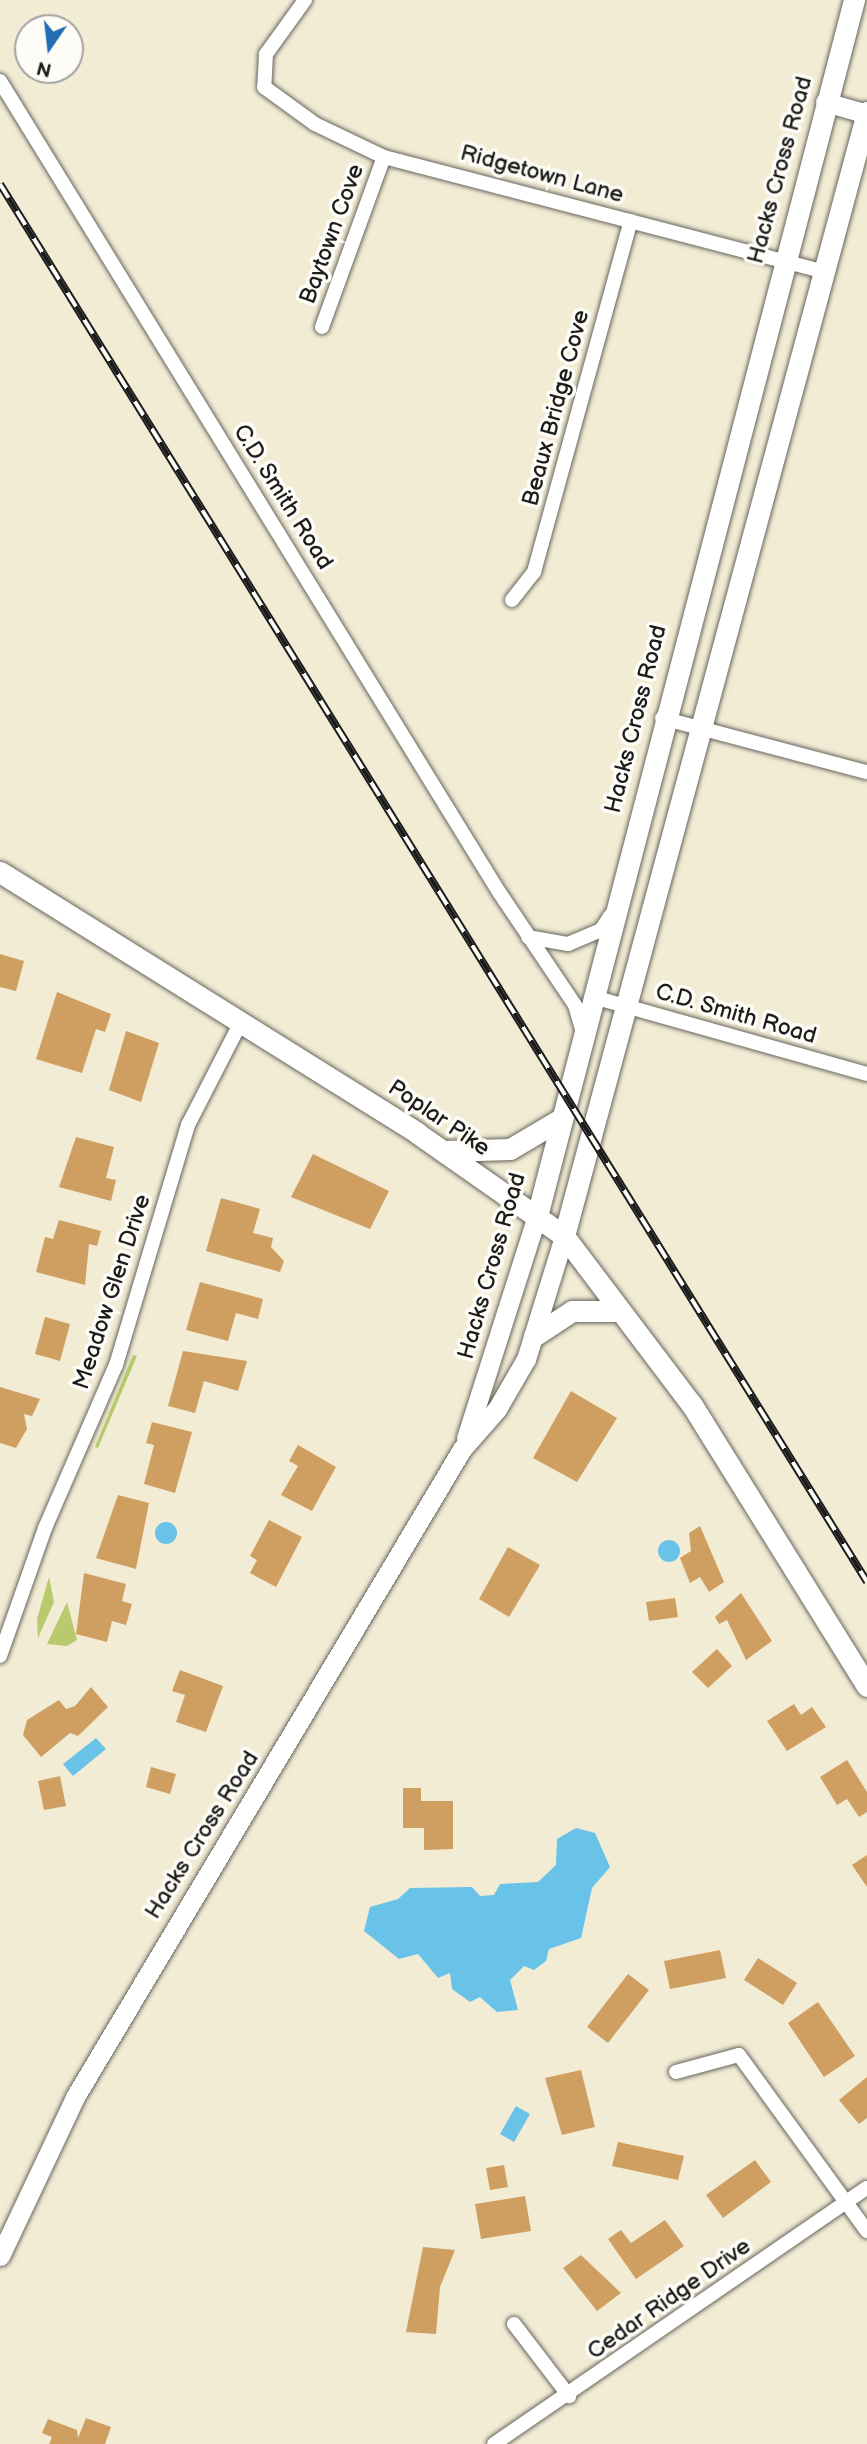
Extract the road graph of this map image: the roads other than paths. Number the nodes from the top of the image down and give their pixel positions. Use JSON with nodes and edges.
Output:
{"nodes":[{"id":1,"x":305,"y":0,"type":"edge"},
{"id":2,"x":853,"y":0,"type":"edge"},
{"id":3,"x":0,"y":81,"type":"edge"},
{"id":4,"x":825,"y":102,"type":"junction"},
{"id":5,"x":867,"y":113,"type":"edge"},
{"id":6,"x":384,"y":157,"type":"junction"},
{"id":7,"x":631,"y":221,"type":"junction"},
{"id":8,"x":782,"y":260,"type":"junction"},
{"id":9,"x":823,"y":271,"type":"junction"},
{"id":10,"x":322,"y":327,"type":"dead end"},
{"id":11,"x":512,"y":600,"type":"dead end"},
{"id":12,"x":662,"y":718,"type":"junction"},
{"id":13,"x":704,"y":729,"type":"junction"},
{"id":14,"x":867,"y":772,"type":"edge"},
{"id":15,"x":0,"y":872,"type":"edge"},
{"id":16,"x":619,"y":903,"type":"junction"},
{"id":17,"x":528,"y":937,"type":"junction"},
{"id":18,"x":593,"y":997,"type":"junction"},
{"id":19,"x":628,"y":1007,"type":"junction"},
{"id":20,"x":241,"y":1022,"type":"junction"},
{"id":21,"x":583,"y":1032,"type":"junction"},
{"id":22,"x":867,"y":1074,"type":"edge"},
{"id":23,"x":559,"y":1120,"type":"junction"},
{"id":24,"x":442,"y":1151,"type":"junction"},
{"id":25,"x":537,"y":1216,"type":"junction"},
{"id":26,"x":564,"y":1236,"type":"junction"},
{"id":27,"x":617,"y":1311,"type":"junction"},
{"id":28,"x":534,"y":1335,"type":"junction"},
{"id":29,"x":462,"y":1449,"type":"junction"},
{"id":30,"x":0,"y":1656,"type":"edge"},
{"id":31,"x":867,"y":1686,"type":"edge"},
{"id":32,"x":676,"y":2072,"type":"dead end"},
{"id":33,"x":867,"y":2188,"type":"edge"},
{"id":34,"x":847,"y":2203,"type":"junction"},
{"id":35,"x":867,"y":2231,"type":"edge"},
{"id":36,"x":0,"y":2256,"type":"edge"},
{"id":37,"x":514,"y":2324,"type":"dead end"},
{"id":38,"x":569,"y":2396,"type":"junction"},
{"id":39,"x":494,"y":2444,"type":"edge"}],
"edges":[{"from":1,"to":6,"type":"street","name":"Ridgetown Lane"},
{"from":2,"to":4,"type":"main road","name":"Hacks Cross Road"},
{"from":3,"to":17,"type":"street","name":"C.D. Smith Road"},
{"from":4,"to":5,"type":"street"},
{"from":4,"to":8,"type":"main road","name":"Hacks Cross Road"},
{"from":5,"to":9,"type":"main road","name":"Hacks Cross Road"},
{"from":6,"to":7,"type":"street","name":"Ridgetown Lane"},
{"from":6,"to":10,"type":"street","name":"Baytown Cove"},
{"from":7,"to":8,"type":"street","name":"Ridgetown Lane"},
{"from":7,"to":11,"type":"street","name":"Beaux Bridge Cove"},
{"from":8,"to":9,"type":"street","name":"Ridgetown Lane"},
{"from":8,"to":12,"type":"main road","name":"Hacks Cross Road"},
{"from":9,"to":13,"type":"main road","name":"Hacks Cross Road"},
{"from":12,"to":13,"type":"street"},
{"from":12,"to":16,"type":"main road","name":"Hacks Cross Road"},
{"from":13,"to":14,"type":"street"},
{"from":13,"to":19,"type":"main road","name":"Hacks Cross Road"},
{"from":15,"to":20,"type":"main road","name":"Poplar Pike"},
{"from":16,"to":17,"type":"street"},
{"from":16,"to":18,"type":"main road","name":"Hacks Cross Road"},
{"from":17,"to":21,"type":"street","name":"C.D. Smith Road"},
{"from":18,"to":19,"type":"street","name":"C.D. Smith Road"},
{"from":18,"to":21,"type":"main road","name":"Hacks Cross Road"},
{"from":19,"to":22,"type":"street","name":"C.D. Smith Road"},
{"from":19,"to":26,"type":"main road","name":"Hacks Cross Road"},
{"from":20,"to":24,"type":"main road","name":"Poplar Pike"},
{"from":20,"to":30,"type":"street","name":"Meadow Glen Drive"},
{"from":21,"to":23,"type":"main road","name":"Hacks Cross Road"},
{"from":23,"to":24,"type":"main road"},
{"from":23,"to":25,"type":"main road","name":"Hacks Cross Road"},
{"from":24,"to":25,"type":"main road","name":"Poplar Pike"},
{"from":25,"to":26,"type":"main road","name":"Poplar Pike"},
{"from":25,"to":29,"type":"street","name":"Hacks Cross Road"},
{"from":26,"to":27,"type":"main road","name":"Poplar Pike"},
{"from":26,"to":28,"type":"street","name":"Hacks Cross Road"},
{"from":27,"to":28,"type":"main road"},
{"from":27,"to":31,"type":"main road","name":"Poplar Pike"},
{"from":28,"to":29,"type":"street","name":"Hacks Cross Road"},
{"from":29,"to":36,"type":"street","name":"Hacks Cross Road"},
{"from":32,"to":34,"type":"street"},
{"from":33,"to":34,"type":"street","name":"Cedar Ridge Drive"},
{"from":34,"to":35,"type":"street"},
{"from":34,"to":38,"type":"street","name":"Cedar Ridge Drive"},
{"from":37,"to":38,"type":"street"},
{"from":38,"to":39,"type":"street","name":"Cedar Ridge Drive"}]}
